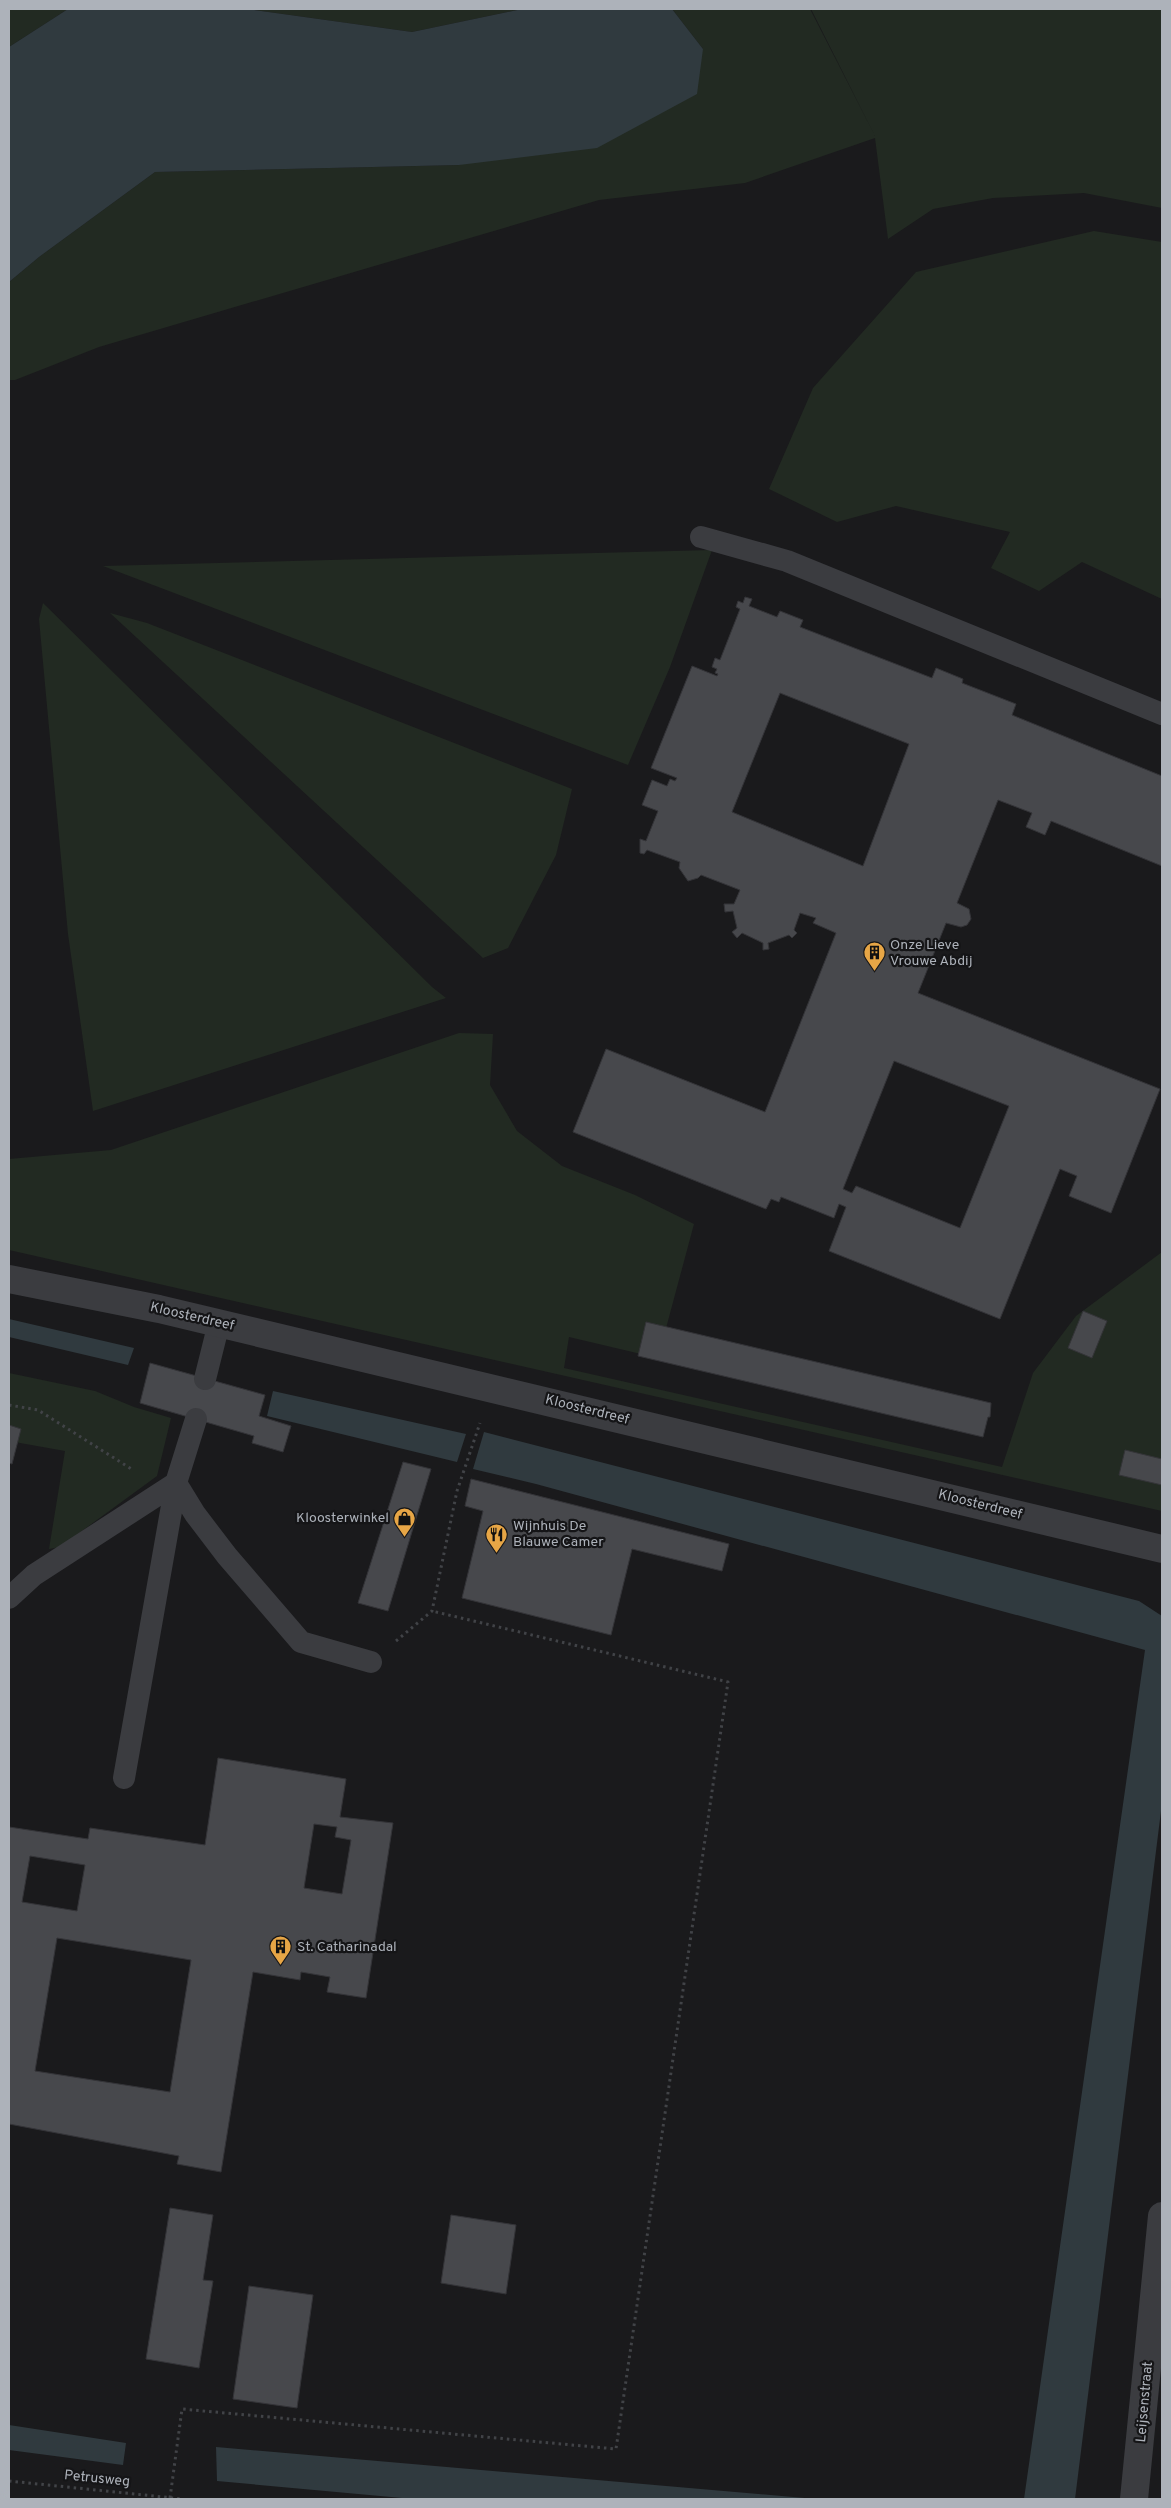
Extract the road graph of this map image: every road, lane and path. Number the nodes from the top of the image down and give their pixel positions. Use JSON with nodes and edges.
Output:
{"nodes":[{"id":1,"x":701,"y":537,"type":"dead end"},
{"id":2,"x":1162,"y":714,"type":"edge"},
{"id":3,"x":9,"y":1280,"type":"edge"},
{"id":4,"x":219,"y":1323,"type":"junction"},
{"id":5,"x":205,"y":1379,"type":"dead end"},
{"id":6,"x":490,"y":1386,"type":"junction"},
{"id":7,"x":9,"y":1405,"type":"edge"},
{"id":8,"x":196,"y":1419,"type":"dead end"},
{"id":9,"x":170,"y":1486,"type":"junction"},
{"id":10,"x":1162,"y":1549,"type":"edge"},
{"id":11,"x":9,"y":1598,"type":"edge"},
{"id":12,"x":432,"y":1611,"type":"junction"},
{"id":13,"x":371,"y":1662,"type":"joint"},
{"id":14,"x":124,"y":1778,"type":"dead end"},
{"id":15,"x":1162,"y":2216,"type":"edge"},
{"id":16,"x":9,"y":2481,"type":"edge"},
{"id":17,"x":170,"y":2498,"type":"junction"},
{"id":18,"x":182,"y":2499,"type":"edge"},
{"id":19,"x":1134,"y":2499,"type":"edge"}],
"edges":[{"from":1,"to":2,"type":"lane"},
{"from":3,"to":4,"type":"street","name":"Kloosterdreef"},
{"from":4,"to":5,"type":"lane"},
{"from":4,"to":6,"type":"street","name":"Kloosterdreef"},
{"from":6,"to":10,"type":"street","name":"Kloosterdreef"},
{"from":6,"to":12,"type":"path"},
{"from":7,"to":9,"type":"path"},
{"from":8,"to":9,"type":"lane"},
{"from":9,"to":11,"type":"lane"},
{"from":9,"to":13,"type":"lane"},
{"from":9,"to":14,"type":"lane"},
{"from":12,"to":13,"type":"path"},
{"from":12,"to":17,"type":"path"},
{"from":15,"to":19,"type":"street","name":"Leijsenstraat"},
{"from":16,"to":17,"type":"path","name":"Petrusweg"},
{"from":17,"to":18,"type":"path","name":"Petrusweg"}]}
